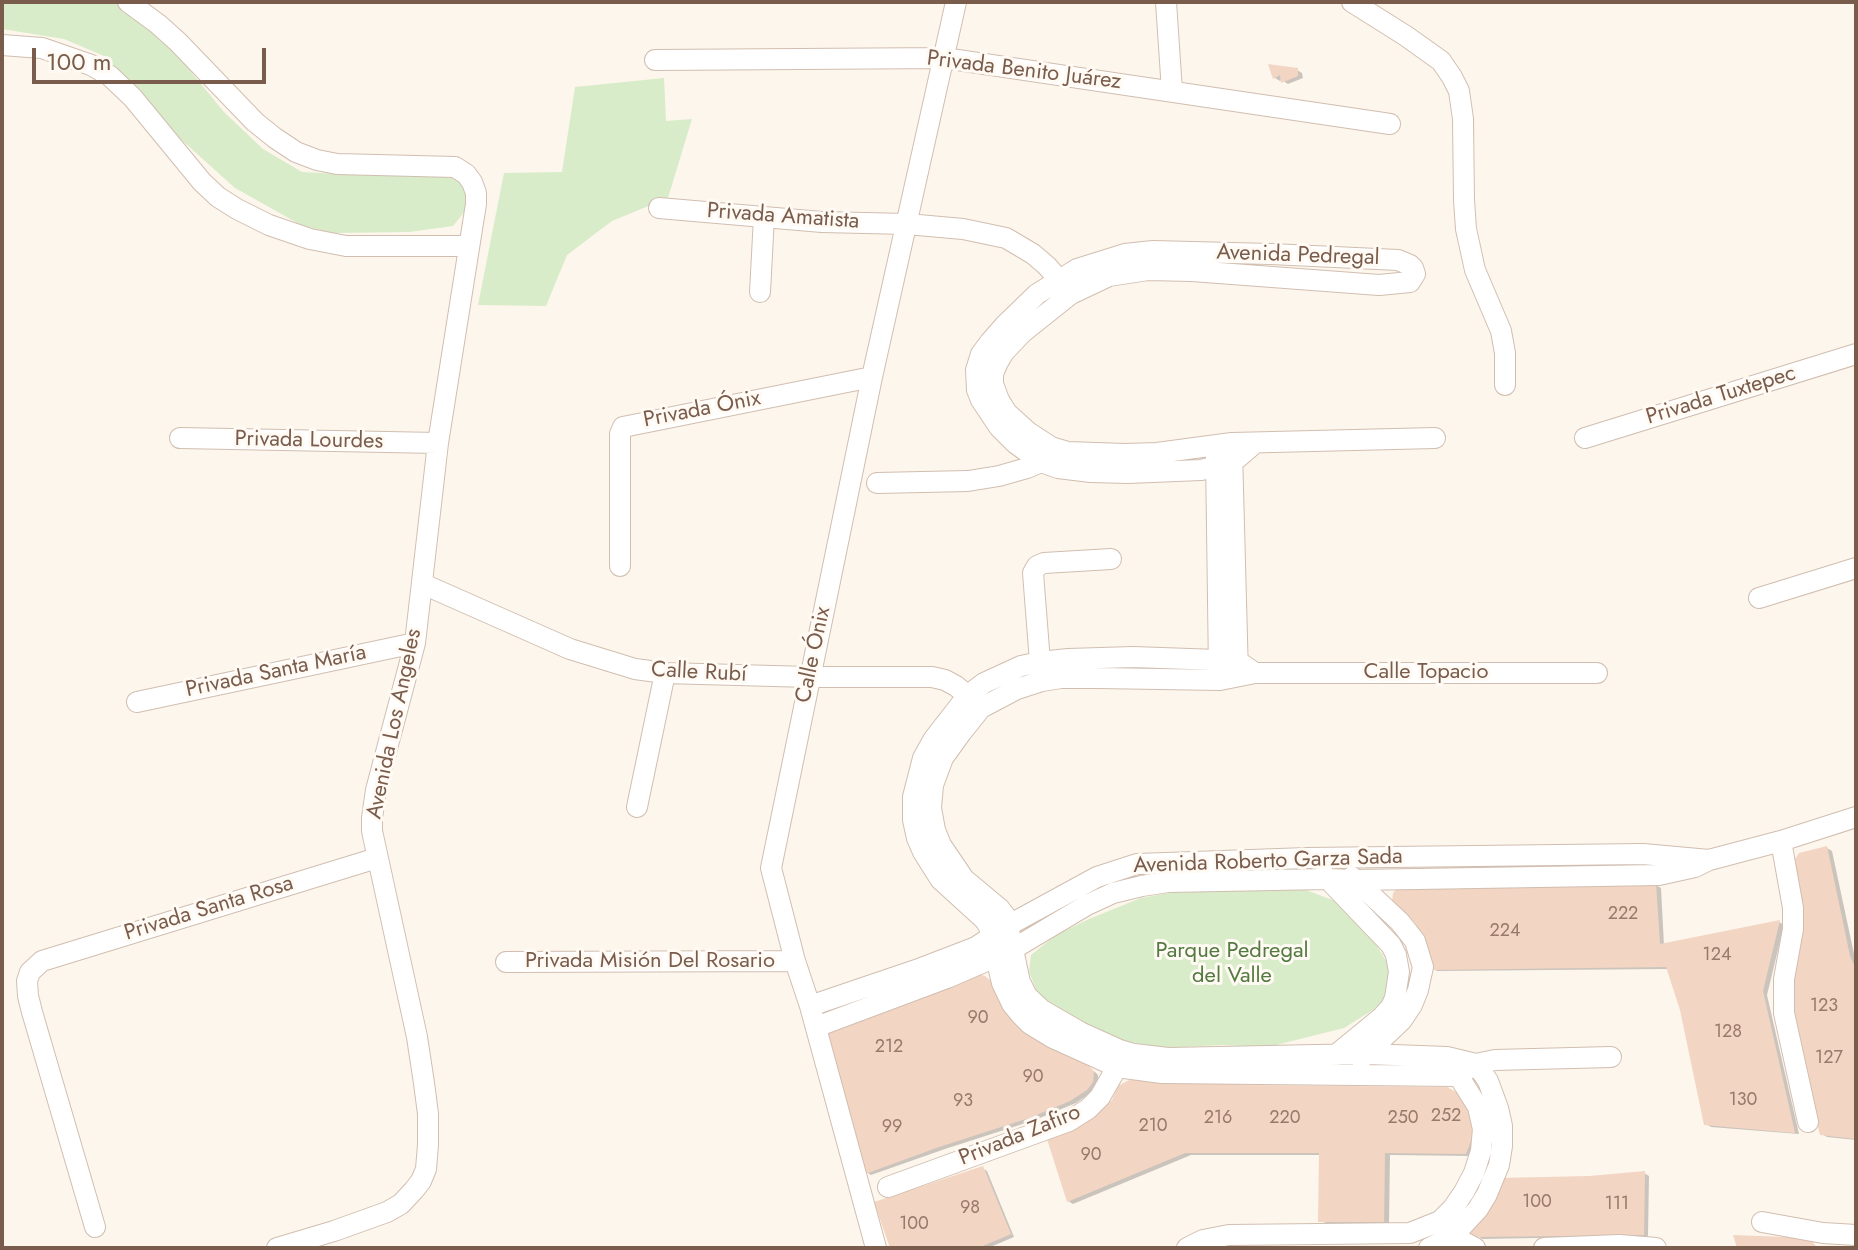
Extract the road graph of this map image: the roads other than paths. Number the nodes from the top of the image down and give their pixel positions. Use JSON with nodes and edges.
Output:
{"nodes":[{"id":1,"x":128,"y":2,"type":"edge"},
{"id":2,"x":956,"y":2,"type":"edge"},
{"id":3,"x":1166,"y":2,"type":"edge"},
{"id":4,"x":1352,"y":2,"type":"edge"},
{"id":5,"x":2,"y":45,"type":"edge"},
{"id":6,"x":944,"y":58,"type":"junction"},
{"id":7,"x":655,"y":60,"type":"dead end"},
{"id":8,"x":1172,"y":91,"type":"junction"},
{"id":9,"x":1390,"y":124,"type":"dead end"},
{"id":10,"x":659,"y":208,"type":"dead end"},
{"id":11,"x":764,"y":217,"type":"junction"},
{"id":12,"x":907,"y":224,"type":"junction"},
{"id":13,"x":468,"y":246,"type":"junction"},
{"id":14,"x":1065,"y":287,"type":"junction"},
{"id":15,"x":760,"y":292,"type":"dead end"},
{"id":16,"x":1856,"y":354,"type":"edge"},
{"id":17,"x":872,"y":377,"type":"junction"},
{"id":18,"x":1505,"y":385,"type":"dead end"},
{"id":19,"x":180,"y":438,"type":"dead end"},
{"id":20,"x":1435,"y":438,"type":"dead end"},
{"id":21,"x":1585,"y":438,"type":"dead end"},
{"id":22,"x":438,"y":443,"type":"junction"},
{"id":23,"x":1046,"y":454,"type":"junction"},
{"id":24,"x":1224,"y":455,"type":"junction"},
{"id":25,"x":877,"y":483,"type":"dead end"},
{"id":26,"x":1111,"y":559,"type":"dead end"},
{"id":27,"x":620,"y":566,"type":"dead end"},
{"id":28,"x":1856,"y":568,"type":"edge"},
{"id":29,"x":423,"y":584,"type":"junction"},
{"id":30,"x":1759,"y":598,"type":"dead end"},
{"id":31,"x":415,"y":643,"type":"junction"},
{"id":32,"x":1040,"y":662,"type":"junction"},
{"id":33,"x":1234,"y":671,"type":"junction"},
{"id":34,"x":665,"y":673,"type":"junction"},
{"id":35,"x":1597,"y":673,"type":"dead end"},
{"id":36,"x":809,"y":677,"type":"junction"},
{"id":37,"x":975,"y":701,"type":"junction"},
{"id":38,"x":137,"y":702,"type":"dead end"},
{"id":39,"x":637,"y":807,"type":"dead end"},
{"id":40,"x":1856,"y":817,"type":"edge"},
{"id":41,"x":1781,"y":841,"type":"junction"},
{"id":42,"x":377,"y":858,"type":"junction"},
{"id":43,"x":1307,"y":858,"type":"junction"},
{"id":44,"x":1332,"y":858,"type":"junction"},
{"id":45,"x":1709,"y":860,"type":"junction"},
{"id":46,"x":1327,"y":879,"type":"junction"},
{"id":47,"x":1356,"y":880,"type":"junction"},
{"id":48,"x":1009,"y":925,"type":"junction"},
{"id":49,"x":1000,"y":948,"type":"junction"},
{"id":50,"x":795,"y":961,"type":"junction"},
{"id":51,"x":506,"y":962,"type":"dead end"},
{"id":52,"x":810,"y":1006,"type":"junction"},
{"id":53,"x":816,"y":1027,"type":"junction"},
{"id":54,"x":1367,"y":1054,"type":"junction"},
{"id":55,"x":1611,"y":1057,"type":"dead end"},
{"id":56,"x":1119,"y":1058,"type":"junction"},
{"id":57,"x":1476,"y":1064,"type":"junction"},
{"id":58,"x":1339,"y":1066,"type":"junction"},
{"id":59,"x":1452,"y":1067,"type":"junction"},
{"id":60,"x":1808,"y":1122,"type":"dead end"},
{"id":61,"x":888,"y":1187,"type":"dead end"},
{"id":62,"x":1762,"y":1222,"type":"dead end"},
{"id":63,"x":95,"y":1227,"type":"dead end"},
{"id":64,"x":1447,"y":1228,"type":"junction"},
{"id":65,"x":1856,"y":1235,"type":"edge"},
{"id":66,"x":1828,"y":1240,"type":"edge"},
{"id":67,"x":277,"y":1248,"type":"edge"},
{"id":68,"x":876,"y":1248,"type":"edge"},
{"id":69,"x":1187,"y":1248,"type":"edge"},
{"id":70,"x":1429,"y":1248,"type":"edge"},
{"id":71,"x":1475,"y":1248,"type":"edge"},
{"id":72,"x":1544,"y":1248,"type":"edge"},
{"id":73,"x":1656,"y":1248,"type":"edge"}],
"edges":[{"from":1,"to":13,"type":"street","name":"Avenida Los Angeles"},
{"from":2,"to":6,"type":"street","name":"Calle Ónix"},
{"from":3,"to":8,"type":"street"},
{"from":4,"to":18,"type":"street"},
{"from":5,"to":13,"type":"street"},
{"from":6,"to":7,"type":"street","name":"Privada Benito Juárez"},
{"from":6,"to":8,"type":"street","name":"Privada Benito Juárez"},
{"from":6,"to":12,"type":"street","name":"Calle Ónix"},
{"from":8,"to":9,"type":"street","name":"Privada Benito Juárez"},
{"from":10,"to":11,"type":"street","name":"Privada Amatista"},
{"from":11,"to":12,"type":"street","name":"Privada Amatista"},
{"from":11,"to":15,"type":"street"},
{"from":12,"to":14,"type":"street","name":"Privada Amatista"},
{"from":12,"to":17,"type":"street","name":"Calle Ónix"},
{"from":13,"to":22,"type":"street","name":"Avenida Los Angeles"},
{"from":14,"to":14,"type":"street","name":"Avenida Pedregal"},
{"from":14,"to":23,"type":"street","name":"Avenida Pedregal"},
{"from":16,"to":21,"type":"street","name":"Privada Tuxtepec"},
{"from":17,"to":27,"type":"street","name":"Privada Ónix"},
{"from":17,"to":36,"type":"street","name":"Calle Ónix"},
{"from":19,"to":22,"type":"street","name":"Privada Lourdes"},
{"from":20,"to":24,"type":"street"},
{"from":22,"to":29,"type":"street","name":"Avenida Los Angeles"},
{"from":23,"to":24,"type":"street","name":"Avenida Pedregal"},
{"from":23,"to":25,"type":"street"},
{"from":24,"to":33,"type":"street"},
{"from":26,"to":32,"type":"street"},
{"from":28,"to":30,"type":"street"},
{"from":29,"to":31,"type":"street","name":"Avenida Los Angeles"},
{"from":29,"to":34,"type":"street","name":"Calle Rubí"},
{"from":31,"to":38,"type":"street","name":"Privada Santa María"},
{"from":31,"to":42,"type":"street","name":"Avenida Los Angeles"},
{"from":32,"to":33,"type":"street"},
{"from":32,"to":37,"type":"street"},
{"from":33,"to":35,"type":"street","name":"Calle Topacio"},
{"from":33,"to":37,"type":"street"},
{"from":34,"to":36,"type":"street","name":"Calle Rubí"},
{"from":34,"to":39,"type":"street"},
{"from":36,"to":37,"type":"street","name":"Calle Rubí"},
{"from":36,"to":50,"type":"street","name":"Calle Ónix"},
{"from":37,"to":48,"type":"street"},
{"from":37,"to":49,"type":"street"},
{"from":40,"to":41,"type":"street","name":"Avenida Roberto Garza Sada"},
{"from":41,"to":45,"type":"street","name":"Avenida Roberto Garza Sada"},
{"from":41,"to":60,"type":"street"},
{"from":42,"to":63,"type":"street","name":"Privada Santa Rosa"},
{"from":42,"to":67,"type":"street","name":"Avenida Los Angeles"},
{"from":43,"to":44,"type":"street","name":"Avenida Roberto Garza Sada"},
{"from":43,"to":46,"type":"street"},
{"from":43,"to":48,"type":"street","name":"Avenida Roberto Garza Sada"},
{"from":44,"to":45,"type":"street","name":"Avenida Roberto Garza Sada"},
{"from":44,"to":47,"type":"street"},
{"from":45,"to":47,"type":"street","name":"Avenida Roberto Garza Sada"},
{"from":46,"to":47,"type":"street","name":"Avenida Roberto Garza Sada"},
{"from":46,"to":49,"type":"street","name":"Avenida Roberto Garza Sada"},
{"from":46,"to":58,"type":"street"},
{"from":47,"to":54,"type":"street"},
{"from":48,"to":49,"type":"street","name":"Avenida Roberto Garza Sada"},
{"from":49,"to":52,"type":"street","name":"Avenida Roberto Garza Sada"},
{"from":49,"to":53,"type":"street","name":"Avenida Roberto Garza Sada"},
{"from":49,"to":56,"type":"street"},
{"from":50,"to":51,"type":"street","name":"Privada Misión Del Rosario"},
{"from":50,"to":52,"type":"street","name":"Calle Ónix"},
{"from":52,"to":53,"type":"street","name":"Calle Ónix"},
{"from":53,"to":68,"type":"street","name":"Calle Ónix"},
{"from":54,"to":58,"type":"street"},
{"from":54,"to":59,"type":"street"},
{"from":55,"to":57,"type":"street"},
{"from":56,"to":58,"type":"street"},
{"from":56,"to":58,"type":"street"},
{"from":56,"to":61,"type":"street","name":"Privada Zafiro"},
{"from":57,"to":59,"type":"street"},
{"from":57,"to":64,"type":"street"},
{"from":58,"to":59,"type":"street"},
{"from":59,"to":64,"type":"street"},
{"from":62,"to":66,"type":"street"},
{"from":64,"to":69,"type":"street"},
{"from":64,"to":70,"type":"street"},
{"from":64,"to":71,"type":"street"},
{"from":65,"to":66,"type":"street"},
{"from":72,"to":73,"type":"street"}]}
